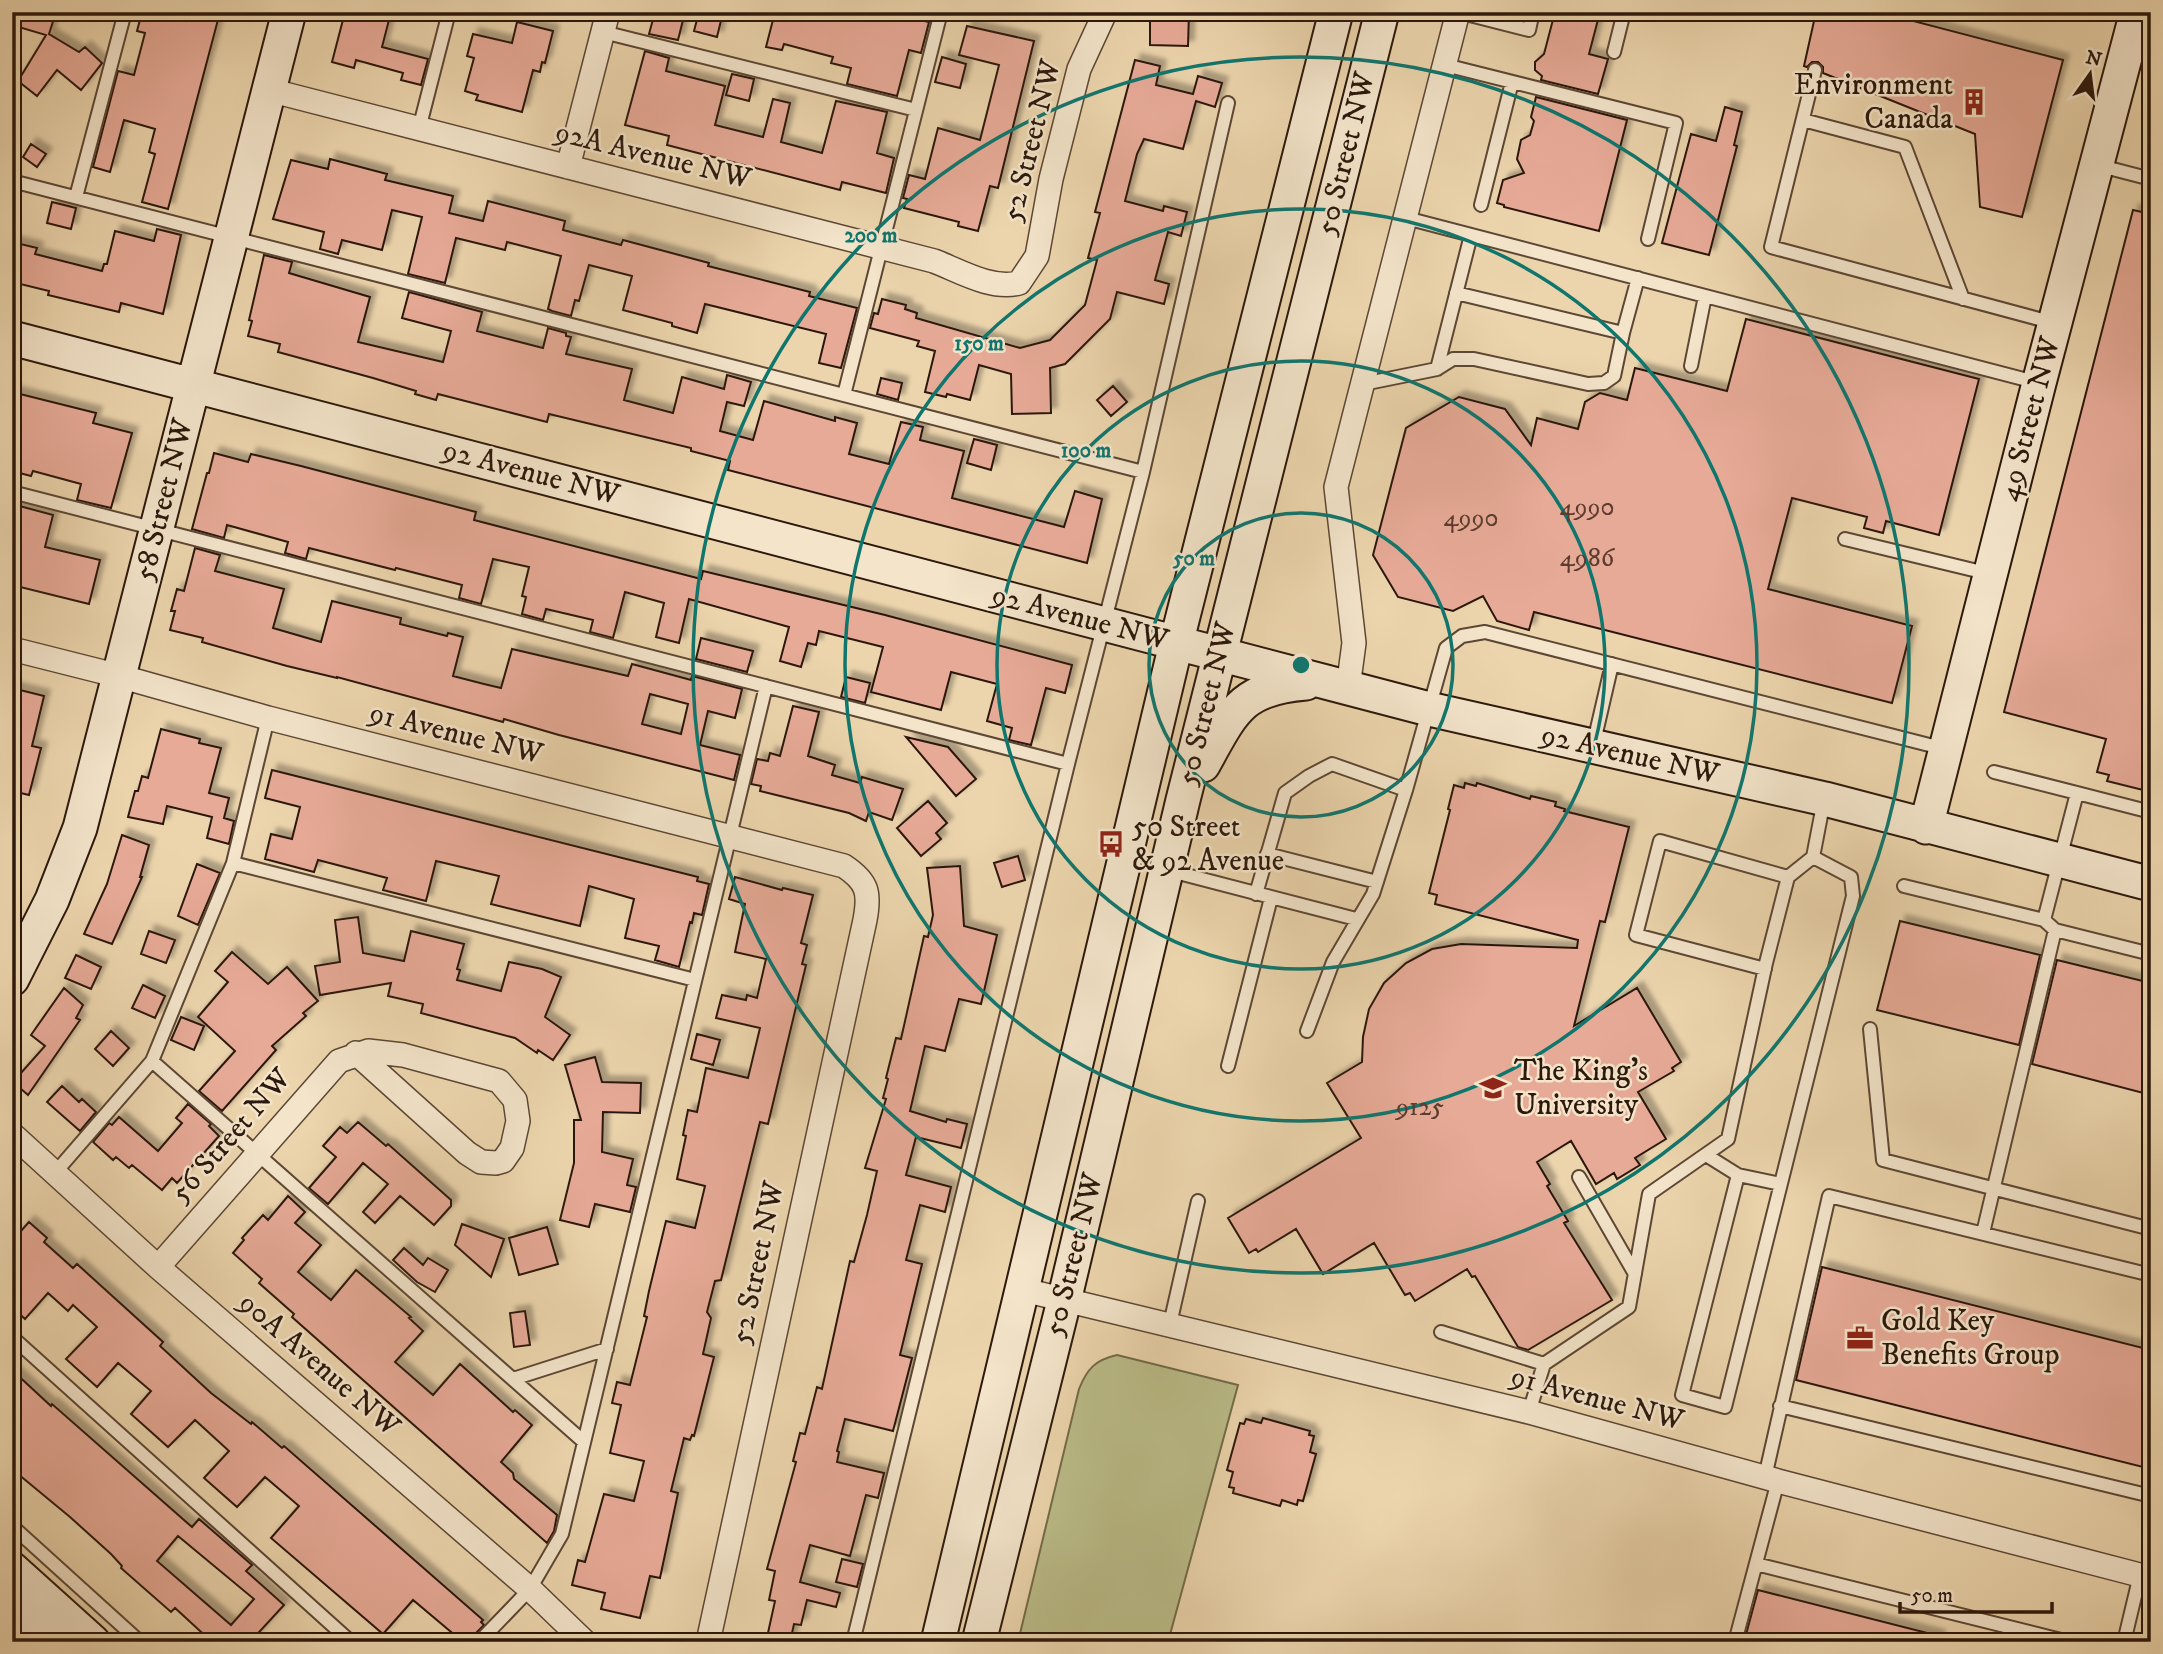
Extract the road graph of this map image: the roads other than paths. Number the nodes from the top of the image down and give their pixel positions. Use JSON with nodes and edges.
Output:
{"nodes":[{"id":1,"x":125,"y":12,"type":"edge"},
{"id":2,"x":289,"y":12,"type":"edge"},
{"id":3,"x":449,"y":12,"type":"edge"},
{"id":4,"x":941,"y":12,"type":"edge"},
{"id":5,"x":1103,"y":12,"type":"edge"},
{"id":6,"x":1336,"y":12,"type":"edge"},
{"id":7,"x":1382,"y":12,"type":"edge"},
{"id":8,"x":1458,"y":12,"type":"edge"},
{"id":9,"x":1533,"y":12,"type":"edge"},
{"id":10,"x":1624,"y":12,"type":"edge"},
{"id":11,"x":2137,"y":12,"type":"edge"},
{"id":12,"x":605,"y":22,"type":"edge"},
{"id":13,"x":1614,"y":52,"type":"dead end"},
{"id":14,"x":1445,"y":65,"type":"junction"},
{"id":15,"x":1815,"y":70,"type":"dead end"},
{"id":16,"x":1512,"y":82,"type":"junction"},
{"id":17,"x":269,"y":90,"type":"junction"},
{"id":18,"x":1228,"y":103,"type":"dead end"},
{"id":19,"x":916,"y":110,"type":"junction"},
{"id":20,"x":1802,"y":120,"type":"junction"},
{"id":21,"x":419,"y":129,"type":"junction"},
{"id":22,"x":2097,"y":165,"type":"junction"},
{"id":23,"x":568,"y":167,"type":"junction"},
{"id":24,"x":2151,"y":179,"type":"edge"},
{"id":25,"x":12,"y":181,"type":"edge"},
{"id":26,"x":76,"y":197,"type":"junction"},
{"id":27,"x":1481,"y":205,"type":"dead end"},
{"id":28,"x":1406,"y":218,"type":"junction"},
{"id":29,"x":1471,"y":234,"type":"junction"},
{"id":30,"x":232,"y":239,"type":"junction"},
{"id":31,"x":1648,"y":239,"type":"dead end"},
{"id":32,"x":881,"y":247,"type":"junction"},
{"id":33,"x":1638,"y":278,"type":"junction"},
{"id":34,"x":1019,"y":283,"type":"joint"},
{"id":35,"x":1456,"y":293,"type":"junction"},
{"id":36,"x":1705,"y":296,"type":"junction"},
{"id":37,"x":1963,"y":299,"type":"junction"},
{"id":38,"x":2055,"y":324,"type":"junction"},
{"id":39,"x":1623,"y":333,"type":"junction"},
{"id":40,"x":12,"y":338,"type":"edge"},
{"id":41,"x":1691,"y":366,"type":"dead end"},
{"id":42,"x":1437,"y":369,"type":"junction"},
{"id":43,"x":2039,"y":383,"type":"junction"},
{"id":44,"x":1363,"y":384,"type":"junction"},
{"id":45,"x":194,"y":385,"type":"junction"},
{"id":46,"x":844,"y":396,"type":"junction"},
{"id":47,"x":1143,"y":472,"type":"junction"},
{"id":48,"x":12,"y":492,"type":"edge"},
{"id":49,"x":156,"y":529,"type":"junction"},
{"id":50,"x":1845,"y":540,"type":"dead end"},
{"id":51,"x":1990,"y":574,"type":"junction"},
{"id":52,"x":1104,"y":624,"type":"junction"},
{"id":53,"x":1176,"y":644,"type":"junction"},
{"id":54,"x":12,"y":649,"type":"edge"},
{"id":55,"x":1219,"y":654,"type":"junction"},
{"id":56,"x":1612,"y":664,"type":"junction"},
{"id":57,"x":119,"y":676,"type":"junction"},
{"id":58,"x":1335,"y":685,"type":"junction"},
{"id":59,"x":766,"y":686,"type":"junction"},
{"id":60,"x":1429,"y":709,"type":"junction"},
{"id":61,"x":268,"y":718,"type":"junction"},
{"id":62,"x":1593,"y":746,"type":"junction"},
{"id":63,"x":1946,"y":749,"type":"junction"},
{"id":64,"x":1068,"y":764,"type":"junction"},
{"id":65,"x":1994,"y":772,"type":"dead end"},
{"id":66,"x":1406,"y":790,"type":"junction"},
{"id":67,"x":2077,"y":793,"type":"junction"},
{"id":68,"x":1183,"y":800,"type":"junction"},
{"id":69,"x":1825,"y":800,"type":"junction"},
{"id":70,"x":2151,"y":812,"type":"edge"},
{"id":71,"x":1926,"y":827,"type":"junction"},
{"id":72,"x":730,"y":837,"type":"junction"},
{"id":73,"x":1267,"y":854,"type":"junction"},
{"id":74,"x":1813,"y":857,"type":"junction"},
{"id":75,"x":2059,"y":860,"type":"junction"},
{"id":76,"x":233,"y":863,"type":"junction"},
{"id":77,"x":1166,"y":869,"type":"junction"},
{"id":78,"x":1788,"y":877,"type":"junction"},
{"id":79,"x":1377,"y":883,"type":"junction"},
{"id":80,"x":2151,"y":884,"type":"edge"},
{"id":81,"x":1904,"y":886,"type":"dead end"},
{"id":82,"x":1256,"y":894,"type":"junction"},
{"id":83,"x":869,"y":898,"type":"joint"},
{"id":84,"x":1271,"y":898,"type":"junction"},
{"id":85,"x":1356,"y":919,"type":"junction"},
{"id":86,"x":2044,"y":920,"type":"junction"},
{"id":87,"x":2055,"y":930,"type":"junction"},
{"id":88,"x":2151,"y":954,"type":"edge"},
{"id":89,"x":1765,"y":969,"type":"junction"},
{"id":90,"x":12,"y":979,"type":"edge"},
{"id":91,"x":695,"y":980,"type":"junction"},
{"id":92,"x":1870,"y":1030,"type":"dead end"},
{"id":93,"x":1307,"y":1031,"type":"dead end"},
{"id":94,"x":356,"y":1054,"type":"junction"},
{"id":95,"x":152,"y":1061,"type":"junction"},
{"id":96,"x":1228,"y":1066,"type":"dead end"},
{"id":97,"x":12,"y":1135,"type":"edge"},
{"id":98,"x":258,"y":1154,"type":"junction"},
{"id":99,"x":1706,"y":1155,"type":"junction"},
{"id":100,"x":54,"y":1174,"type":"junction"},
{"id":101,"x":1738,"y":1175,"type":"junction"},
{"id":102,"x":1579,"y":1177,"type":"dead end"},
{"id":103,"x":1780,"y":1184,"type":"junction"},
{"id":104,"x":1993,"y":1188,"type":"junction"},
{"id":105,"x":1198,"y":1201,"type":"dead end"},
{"id":106,"x":2151,"y":1228,"type":"edge"},
{"id":107,"x":1983,"y":1233,"type":"junction"},
{"id":108,"x":158,"y":1267,"type":"junction"},
{"id":109,"x":2149,"y":1271,"type":"edge"},
{"id":110,"x":1635,"y":1273,"type":"junction"},
{"id":111,"x":1024,"y":1290,"type":"junction"},
{"id":112,"x":1064,"y":1301,"type":"junction"},
{"id":113,"x":1170,"y":1324,"type":"junction"},
{"id":114,"x":1441,"y":1332,"type":"dead end"},
{"id":115,"x":12,"y":1337,"type":"edge"},
{"id":116,"x":607,"y":1349,"type":"junction"},
{"id":117,"x":1544,"y":1364,"type":"junction"},
{"id":118,"x":513,"y":1379,"type":"junction"},
{"id":119,"x":1780,"y":1406,"type":"junction"},
{"id":120,"x":1529,"y":1412,"type":"junction"},
{"id":121,"x":584,"y":1442,"type":"junction"},
{"id":122,"x":1772,"y":1479,"type":"junction"},
{"id":123,"x":2151,"y":1496,"type":"edge"},
{"id":124,"x":12,"y":1526,"type":"edge"},
{"id":125,"x":1756,"y":1564,"type":"junction"},
{"id":126,"x":12,"y":1569,"type":"edge"},
{"id":127,"x":2146,"y":1577,"type":"edge"},
{"id":128,"x":530,"y":1589,"type":"junction"},
{"id":129,"x":12,"y":1604,"type":"edge"},
{"id":130,"x":85,"y":1630,"type":"edge"},
{"id":131,"x":140,"y":1642,"type":"edge"},
{"id":132,"x":351,"y":1642,"type":"edge"},
{"id":133,"x":479,"y":1642,"type":"edge"},
{"id":134,"x":585,"y":1642,"type":"edge"},
{"id":135,"x":708,"y":1642,"type":"edge"},
{"id":136,"x":853,"y":1642,"type":"edge"},
{"id":137,"x":938,"y":1642,"type":"edge"},
{"id":138,"x":979,"y":1642,"type":"edge"},
{"id":139,"x":1735,"y":1642,"type":"edge"},
{"id":140,"x":2069,"y":1642,"type":"edge"},
{"id":141,"x":2124,"y":1642,"type":"edge"}],
"edges":[{"from":1,"to":26,"type":"lane"},
{"from":2,"to":17,"type":"main road","name":"58 Street NW"},
{"from":3,"to":21,"type":"lane"},
{"from":4,"to":19,"type":"lane"},
{"from":5,"to":34,"type":"street","name":"52 Street NW"},
{"from":6,"to":53,"type":"main road","name":"50 Street NW"},
{"from":7,"to":55,"type":"main road","name":"50 Street NW"},
{"from":8,"to":9,"type":"lane"},
{"from":8,"to":14,"type":"street"},
{"from":10,"to":13,"type":"lane"},
{"from":11,"to":22,"type":"main road","name":"49 Street NW"},
{"from":12,"to":19,"type":"lane"},
{"from":12,"to":23,"type":"street"},
{"from":14,"to":16,"type":"lane"},
{"from":14,"to":28,"type":"street"},
{"from":15,"to":20,"type":"lane"},
{"from":16,"to":27,"type":"lane"},
{"from":16,"to":31,"type":"lane"},
{"from":17,"to":21,"type":"street","name":"92A Avenue NW"},
{"from":17,"to":30,"type":"main road","name":"58 Street NW"},
{"from":18,"to":47,"type":"lane"},
{"from":19,"to":32,"type":"lane"},
{"from":20,"to":37,"type":"lane"},
{"from":20,"to":37,"type":"lane"},
{"from":21,"to":23,"type":"street","name":"92A Avenue NW"},
{"from":22,"to":24,"type":"lane"},
{"from":22,"to":38,"type":"main road","name":"49 Street NW"},
{"from":23,"to":32,"type":"street","name":"92A Avenue NW"},
{"from":25,"to":26,"type":"lane"},
{"from":26,"to":30,"type":"lane"},
{"from":28,"to":29,"type":"lane"},
{"from":28,"to":44,"type":"street"},
{"from":29,"to":33,"type":"lane"},
{"from":29,"to":35,"type":"lane"},
{"from":30,"to":45,"type":"main road","name":"58 Street NW"},
{"from":30,"to":46,"type":"lane"},
{"from":32,"to":34,"type":"street","name":"92A Avenue NW"},
{"from":32,"to":46,"type":"lane"},
{"from":33,"to":36,"type":"lane"},
{"from":33,"to":39,"type":"lane"},
{"from":35,"to":39,"type":"lane"},
{"from":35,"to":42,"type":"lane"},
{"from":36,"to":41,"type":"lane"},
{"from":36,"to":43,"type":"lane"},
{"from":37,"to":38,"type":"lane"},
{"from":38,"to":43,"type":"main road","name":"49 Street NW"},
{"from":39,"to":42,"type":"lane"},
{"from":40,"to":45,"type":"main road","name":"92 Avenue NW"},
{"from":42,"to":44,"type":"lane"},
{"from":43,"to":51,"type":"main road","name":"49 Street NW"},
{"from":44,"to":58,"type":"street"},
{"from":45,"to":49,"type":"main road","name":"58 Street NW"},
{"from":45,"to":52,"type":"main road","name":"92 Avenue NW"},
{"from":46,"to":47,"type":"lane"},
{"from":47,"to":52,"type":"lane"},
{"from":48,"to":49,"type":"lane"},
{"from":49,"to":57,"type":"main road","name":"58 Street NW"},
{"from":49,"to":59,"type":"lane"},
{"from":50,"to":51,"type":"lane"},
{"from":51,"to":63,"type":"main road","name":"49 Street NW"},
{"from":52,"to":53,"type":"main road","name":"92 Avenue NW"},
{"from":52,"to":64,"type":"lane"},
{"from":53,"to":55,"type":"main road","name":"92 Avenue NW"},
{"from":53,"to":111,"type":"main road","name":"50 Street NW"},
{"from":54,"to":57,"type":"street","name":"91 Avenue NW"},
{"from":55,"to":58,"type":"main road","name":"92 Avenue NW"},
{"from":55,"to":68,"type":"main road","name":"50 Street NW"},
{"from":56,"to":60,"type":"lane"},
{"from":56,"to":62,"type":"lane"},
{"from":56,"to":63,"type":"lane"},
{"from":57,"to":61,"type":"street","name":"91 Avenue NW"},
{"from":57,"to":90,"type":"main road","name":"58 Street NW"},
{"from":58,"to":60,"type":"main road","name":"92 Avenue NW"},
{"from":58,"to":68,"type":"main road"},
{"from":59,"to":64,"type":"lane"},
{"from":59,"to":72,"type":"lane"},
{"from":60,"to":62,"type":"main road","name":"92 Avenue NW"},
{"from":60,"to":66,"type":"lane"},
{"from":61,"to":72,"type":"street","name":"91 Avenue NW"},
{"from":61,"to":76,"type":"lane"},
{"from":62,"to":69,"type":"main road","name":"92 Avenue NW"},
{"from":63,"to":71,"type":"main road","name":"49 Street NW"},
{"from":64,"to":136,"type":"lane"},
{"from":65,"to":67,"type":"lane"},
{"from":66,"to":73,"type":"lane"},
{"from":66,"to":79,"type":"lane"},
{"from":67,"to":70,"type":"lane"},
{"from":67,"to":75,"type":"lane"},
{"from":68,"to":77,"type":"main road","name":"50 Street NW"},
{"from":69,"to":71,"type":"main road","name":"92 Avenue NW"},
{"from":69,"to":74,"type":"lane"},
{"from":71,"to":75,"type":"main road","name":"92 Avenue NW"},
{"from":72,"to":83,"type":"street","name":"91 Avenue NW"},
{"from":72,"to":91,"type":"lane"},
{"from":73,"to":79,"type":"lane"},
{"from":73,"to":82,"type":"lane"},
{"from":74,"to":78,"type":"lane"},
{"from":74,"to":103,"type":"lane"},
{"from":75,"to":80,"type":"main road","name":"92 Avenue NW"},
{"from":75,"to":86,"type":"lane"},
{"from":76,"to":91,"type":"lane"},
{"from":76,"to":95,"type":"lane"},
{"from":77,"to":82,"type":"lane"},
{"from":77,"to":112,"type":"main road","name":"50 Street NW"},
{"from":78,"to":89,"type":"lane"},
{"from":78,"to":89,"type":"lane"},
{"from":79,"to":85,"type":"lane"},
{"from":81,"to":86,"type":"lane"},
{"from":82,"to":84,"type":"lane"},
{"from":83,"to":135,"type":"street","name":"52 Street NW"},
{"from":84,"to":85,"type":"lane"},
{"from":84,"to":96,"type":"lane"},
{"from":85,"to":93,"type":"lane"},
{"from":86,"to":87,"type":"lane"},
{"from":87,"to":88,"type":"lane"},
{"from":87,"to":104,"type":"lane"},
{"from":89,"to":99,"type":"lane"},
{"from":91,"to":116,"type":"lane"},
{"from":92,"to":104,"type":"lane"},
{"from":94,"to":94,"type":"street"},
{"from":94,"to":98,"type":"street","name":"56 Street NW"},
{"from":95,"to":98,"type":"lane"},
{"from":95,"to":100,"type":"lane"},
{"from":97,"to":100,"type":"street","name":"90A Avenue NW"},
{"from":98,"to":108,"type":"street","name":"56 Street NW"},
{"from":98,"to":118,"type":"lane"},
{"from":99,"to":101,"type":"lane"},
{"from":99,"to":110,"type":"lane"},
{"from":100,"to":108,"type":"street","name":"90A Avenue NW"},
{"from":101,"to":103,"type":"lane"},
{"from":101,"to":103,"type":"lane"},
{"from":102,"to":110,"type":"lane"},
{"from":104,"to":106,"type":"lane"},
{"from":104,"to":107,"type":"lane"},
{"from":105,"to":113,"type":"lane"},
{"from":107,"to":109,"type":"lane"},
{"from":107,"to":119,"type":"lane"},
{"from":108,"to":128,"type":"street","name":"90A Avenue NW"},
{"from":110,"to":117,"type":"lane"},
{"from":111,"to":112,"type":"street","name":"91 Avenue NW"},
{"from":111,"to":137,"type":"main road","name":"50 Street NW"},
{"from":112,"to":113,"type":"street","name":"91 Avenue NW"},
{"from":112,"to":138,"type":"main road","name":"50 Street NW"},
{"from":113,"to":120,"type":"street","name":"91 Avenue NW"},
{"from":114,"to":117,"type":"lane"},
{"from":115,"to":132,"type":"lane"},
{"from":116,"to":118,"type":"lane"},
{"from":116,"to":121,"type":"lane"},
{"from":117,"to":120,"type":"lane"},
{"from":118,"to":121,"type":"lane"},
{"from":119,"to":122,"type":"lane"},
{"from":119,"to":123,"type":"lane"},
{"from":120,"to":122,"type":"street","name":"91 Avenue NW"},
{"from":121,"to":128,"type":"lane"},
{"from":122,"to":125,"type":"lane"},
{"from":122,"to":127,"type":"street","name":"91 Avenue NW"},
{"from":124,"to":130,"type":"lane"},
{"from":125,"to":139,"type":"lane"},
{"from":125,"to":140,"type":"lane"},
{"from":126,"to":130,"type":"main road"},
{"from":127,"to":141,"type":"lane"},
{"from":128,"to":133,"type":"lane"},
{"from":128,"to":134,"type":"street","name":"90A Avenue NW"},
{"from":129,"to":130,"type":"main road"},
{"from":130,"to":131,"type":"lane"}]}
